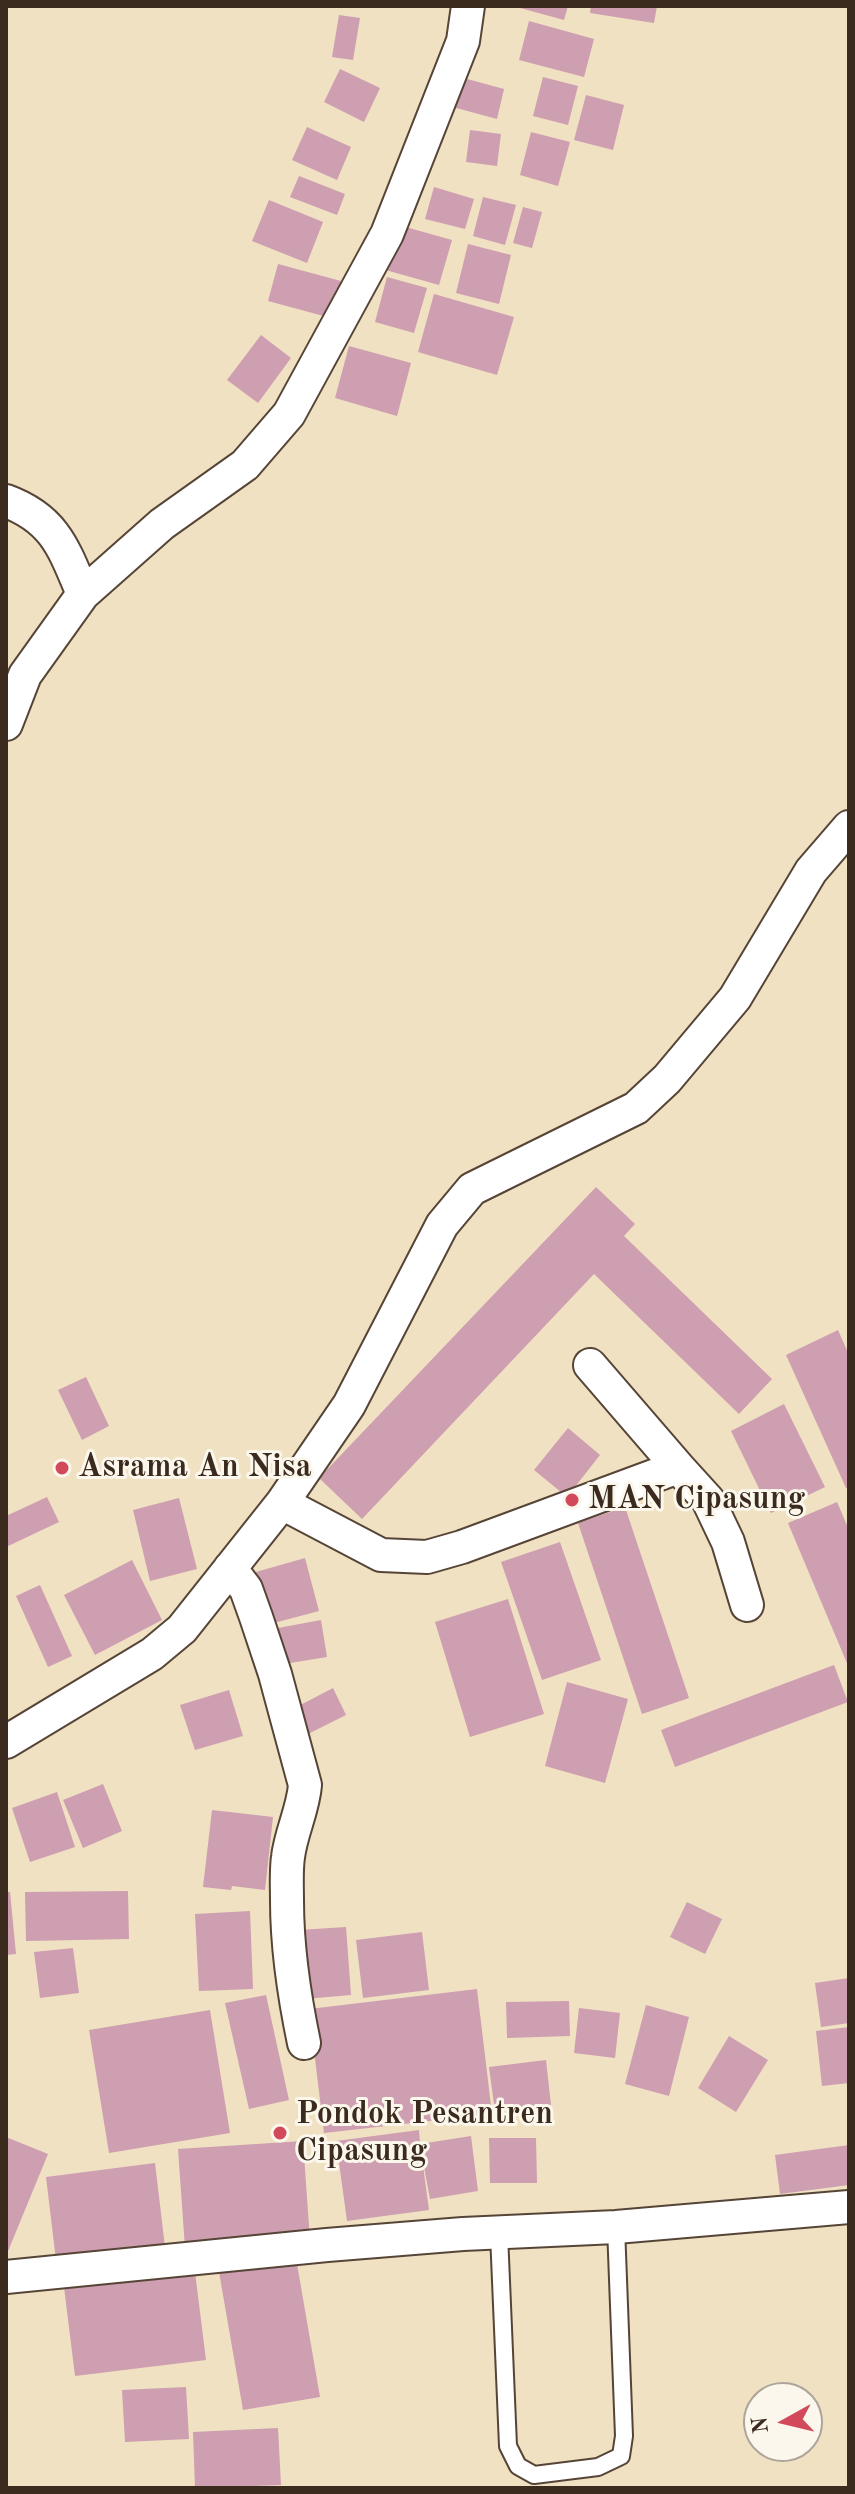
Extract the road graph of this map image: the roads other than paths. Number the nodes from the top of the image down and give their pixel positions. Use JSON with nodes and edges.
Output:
{"nodes":[{"id":1,"x":468,"y":6,"type":"edge"},
{"id":2,"x":6,"y":501,"type":"edge"},
{"id":3,"x":83,"y":594,"type":"junction"},
{"id":4,"x":6,"y":724,"type":"edge"},
{"id":5,"x":849,"y":827,"type":"edge"},
{"id":6,"x":590,"y":1365,"type":"dead end"},
{"id":7,"x":678,"y":1467,"type":"junction"},
{"id":8,"x":282,"y":1503,"type":"junction"},
{"id":9,"x":230,"y":1568,"type":"junction"},
{"id":10,"x":747,"y":1605,"type":"dead end"},
{"id":11,"x":6,"y":1742,"type":"edge"},
{"id":12,"x":304,"y":2043,"type":"dead end"},
{"id":13,"x":849,"y":2207,"type":"edge"},
{"id":14,"x":616,"y":2227,"type":"junction"},
{"id":15,"x":499,"y":2234,"type":"junction"},
{"id":16,"x":6,"y":2277,"type":"edge"}],
"edges":[{"from":1,"to":3,"type":"street"},
{"from":2,"to":3,"type":"street"},
{"from":3,"to":4,"type":"street"},
{"from":5,"to":8,"type":"street"},
{"from":6,"to":7,"type":"street"},
{"from":7,"to":8,"type":"street"},
{"from":7,"to":10,"type":"street"},
{"from":8,"to":9,"type":"street"},
{"from":9,"to":11,"type":"street"},
{"from":9,"to":12,"type":"street"},
{"from":13,"to":14,"type":"street"},
{"from":14,"to":15,"type":"street"},
{"from":14,"to":15,"type":"lane"},
{"from":15,"to":16,"type":"street"}]}
